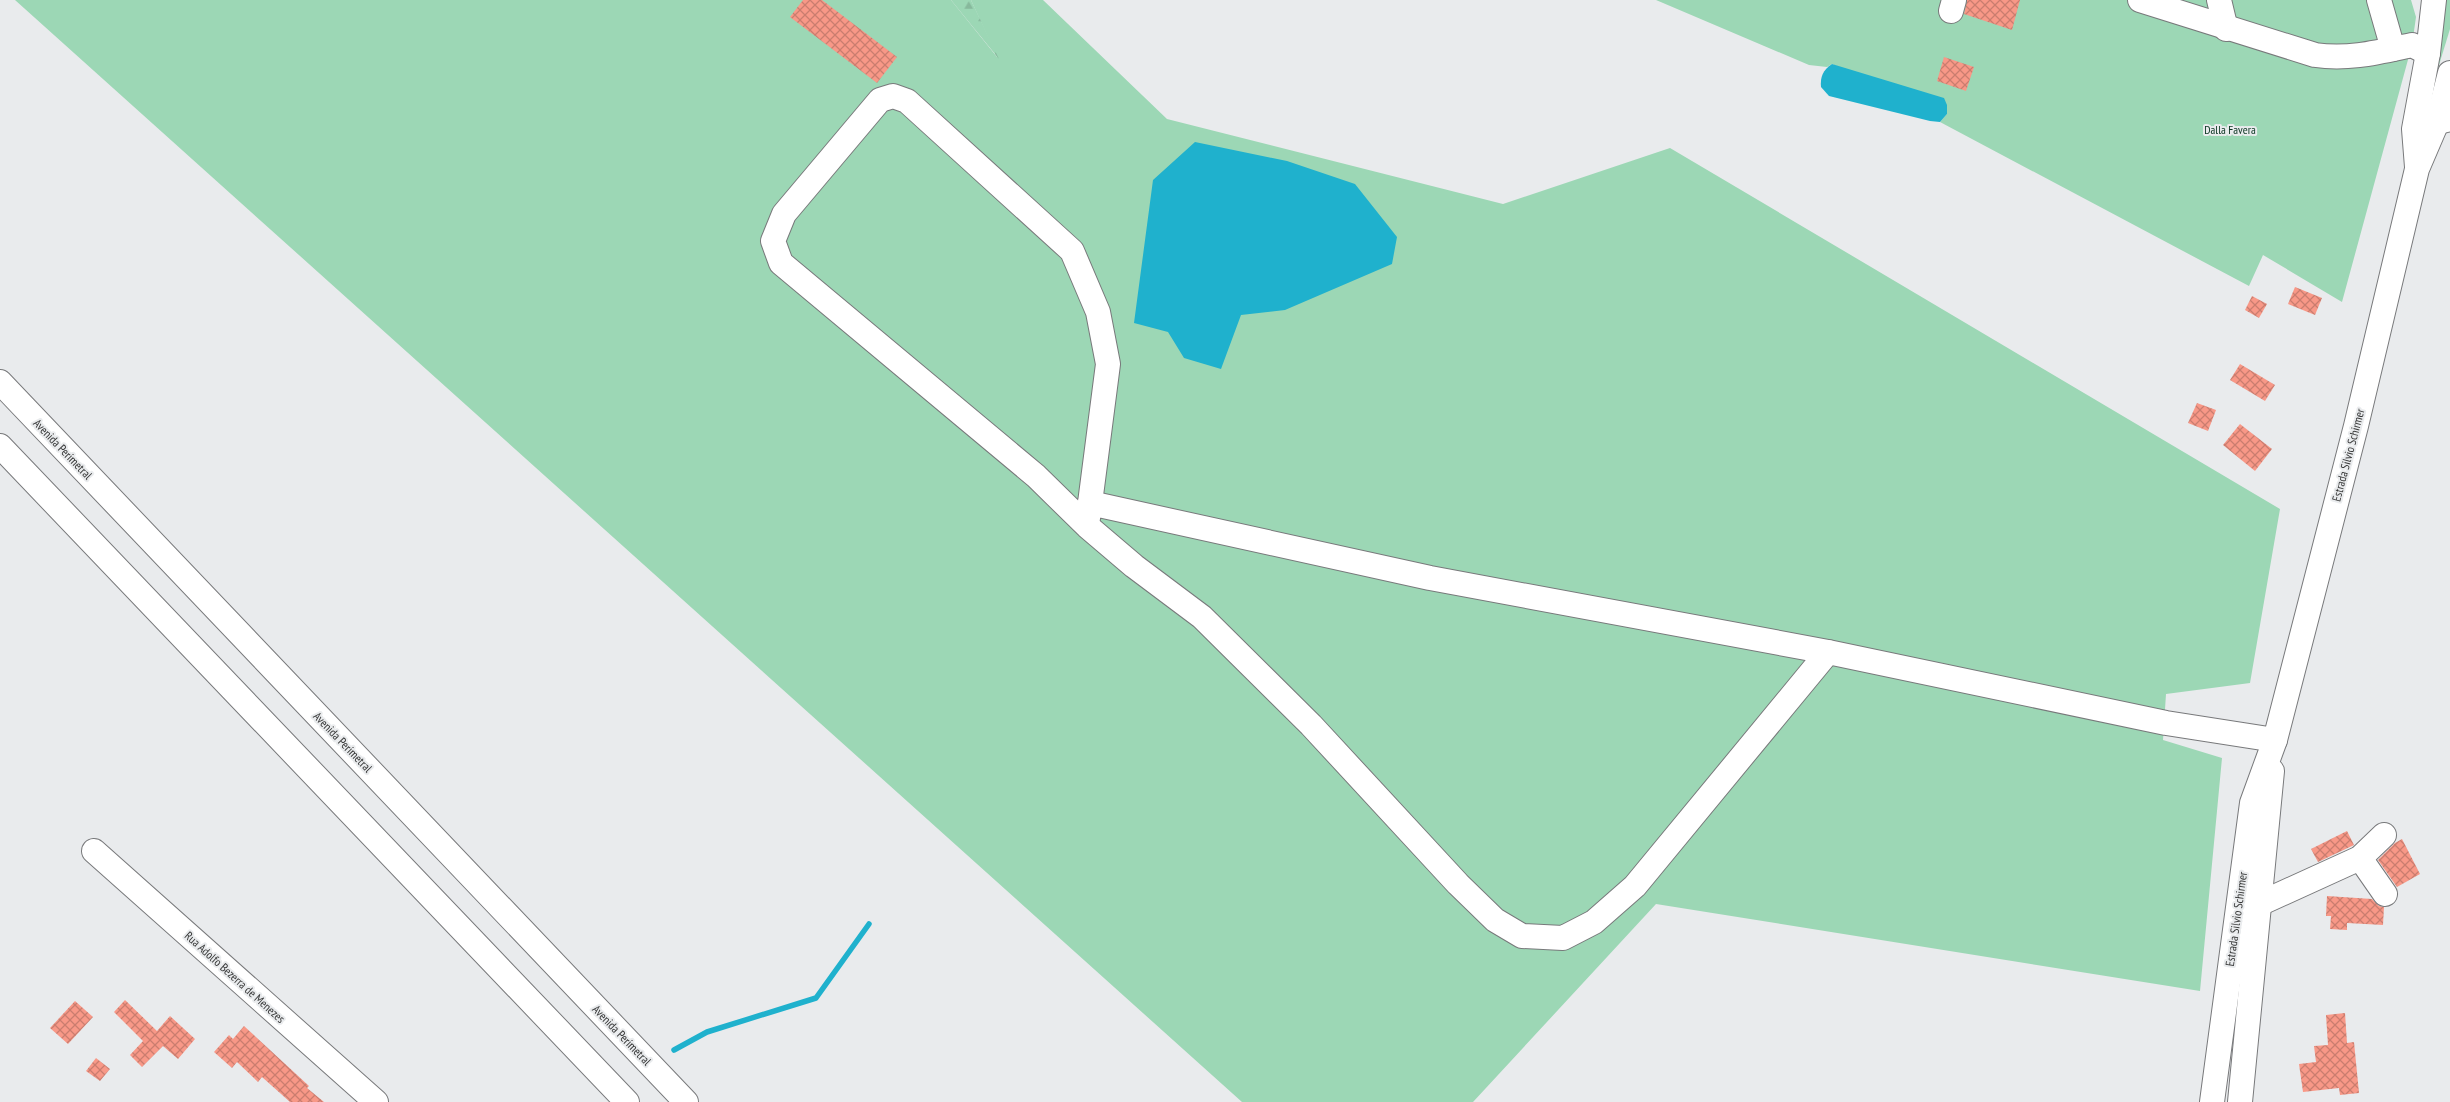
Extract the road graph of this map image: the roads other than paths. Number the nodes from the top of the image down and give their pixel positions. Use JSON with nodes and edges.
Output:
{"nodes":[{"id":1,"x":2140,"y":0,"type":"edge"},
{"id":2,"x":2219,"y":0,"type":"edge"},
{"id":3,"x":2378,"y":0,"type":"edge"},
{"id":4,"x":2434,"y":0,"type":"edge"},
{"id":5,"x":2226,"y":28,"type":"junction"},
{"id":6,"x":2393,"y":49,"type":"junction"},
{"id":7,"x":2428,"y":54,"type":"junction"},
{"id":8,"x":2450,"y":73,"type":"edge"},
{"id":9,"x":2444,"y":119,"type":"edge"},
{"id":10,"x":2417,"y":168,"type":"junction"},
{"id":11,"x":0,"y":382,"type":"edge"},
{"id":12,"x":0,"y":446,"type":"edge"},
{"id":13,"x":1088,"y":515,"type":"junction"},
{"id":14,"x":1828,"y":652,"type":"junction"},
{"id":15,"x":2274,"y":740,"type":"junction"},
{"id":16,"x":2384,"y":835,"type":"dead end"},
{"id":17,"x":94,"y":851,"type":"dead end"},
{"id":18,"x":2360,"y":858,"type":"junction"},
{"id":19,"x":2385,"y":894,"type":"dead end"},
{"id":20,"x":2259,"y":904,"type":"junction"},
{"id":21,"x":376,"y":1102,"type":"edge"},
{"id":22,"x":627,"y":1102,"type":"edge"},
{"id":23,"x":686,"y":1102,"type":"edge"},
{"id":24,"x":2212,"y":1102,"type":"edge"},
{"id":25,"x":2240,"y":1102,"type":"edge"}],
"edges":[{"from":1,"to":5,"type":"street"},
{"from":2,"to":5,"type":"street"},
{"from":3,"to":6,"type":"street"},
{"from":4,"to":7,"type":"street","name":"Estrada Silvio Schirmer"},
{"from":5,"to":6,"type":"street"},
{"from":6,"to":7,"type":"street"},
{"from":7,"to":10,"type":"street","name":"Estrada Silvio Schirmer"},
{"from":8,"to":9,"type":"street","name":"Estrada Silvio Schirmer"},
{"from":9,"to":10,"type":"street","name":"Estrada Silvio Schirmer"},
{"from":10,"to":15,"type":"street","name":"Estrada Silvio Schirmer"},
{"from":11,"to":23,"type":"street","name":"Avenida Perimetral"},
{"from":12,"to":22,"type":"street"},
{"from":13,"to":13,"type":"street"},
{"from":13,"to":14,"type":"street"},
{"from":13,"to":14,"type":"street"},
{"from":14,"to":15,"type":"street"},
{"from":15,"to":20,"type":"street","name":"Estrada Silvio Schirmer"},
{"from":15,"to":24,"type":"street","name":"Estrada Silvio Schirmer"},
{"from":16,"to":18,"type":"street"},
{"from":17,"to":21,"type":"street","name":"Rua Adolfo Bezerra de Menezes"},
{"from":18,"to":19,"type":"street"},
{"from":18,"to":20,"type":"street"},
{"from":20,"to":25,"type":"street","name":"Estrada Silvio Schirmer"}]}
